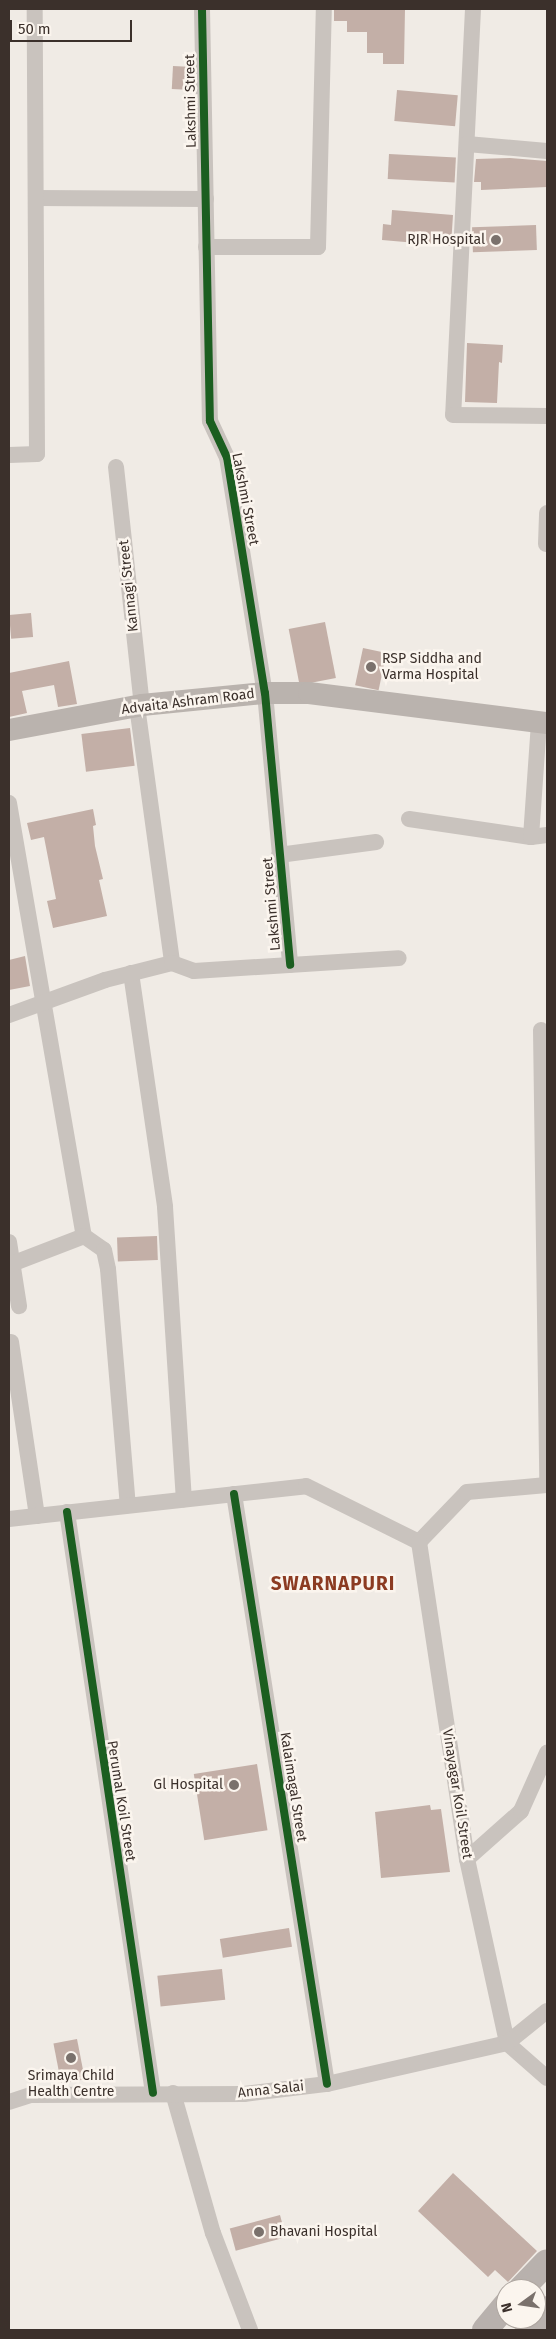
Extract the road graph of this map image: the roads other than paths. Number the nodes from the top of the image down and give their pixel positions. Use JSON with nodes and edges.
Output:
{"nodes":[{"id":1,"x":35,"y":9,"type":"edge"},
{"id":2,"x":202,"y":9,"type":"edge"},
{"id":3,"x":324,"y":9,"type":"edge"},
{"id":4,"x":473,"y":9,"type":"edge"},
{"id":5,"x":467,"y":144,"type":"junction"},
{"id":6,"x":547,"y":150,"type":"edge"},
{"id":7,"x":36,"y":198,"type":"junction"},
{"id":8,"x":206,"y":199,"type":"junction"},
{"id":9,"x":206,"y":247,"type":"junction"},
{"id":10,"x":547,"y":416,"type":"edge"},
{"id":11,"x":9,"y":454,"type":"edge"},
{"id":12,"x":116,"y":467,"type":"dead end"},
{"id":13,"x":547,"y":513,"type":"edge"},
{"id":14,"x":546,"y":544,"type":"dead end"},
{"id":15,"x":265,"y":693,"type":"junction"},
{"id":16,"x":139,"y":705,"type":"junction"},
{"id":17,"x":543,"y":723,"type":"edge"},
{"id":18,"x":9,"y":730,"type":"edge"},
{"id":19,"x":9,"y":803,"type":"edge"},
{"id":20,"x":409,"y":819,"type":"dead end"},
{"id":21,"x":539,"y":836,"type":"edge"},
{"id":22,"x":376,"y":842,"type":"dead end"},
{"id":23,"x":279,"y":855,"type":"junction"},
{"id":24,"x":399,"y":958,"type":"dead end"},
{"id":25,"x":172,"y":963,"type":"junction"},
{"id":26,"x":290,"y":965,"type":"junction"},
{"id":27,"x":130,"y":973,"type":"junction"},
{"id":28,"x":43,"y":1002,"type":"junction"},
{"id":29,"x":9,"y":1015,"type":"edge"},
{"id":30,"x":541,"y":1030,"type":"dead end"},
{"id":31,"x":84,"y":1236,"type":"junction"},
{"id":32,"x":9,"y":1242,"type":"edge"},
{"id":33,"x":11,"y":1265,"type":"edge"},
{"id":34,"x":19,"y":1306,"type":"dead end"},
{"id":35,"x":11,"y":1342,"type":"dead end"},
{"id":36,"x":547,"y":1485,"type":"edge"},
{"id":37,"x":234,"y":1494,"type":"junction"},
{"id":38,"x":184,"y":1499,"type":"junction"},
{"id":39,"x":128,"y":1505,"type":"junction"},
{"id":40,"x":67,"y":1512,"type":"junction"},
{"id":41,"x":37,"y":1516,"type":"junction"},
{"id":42,"x":9,"y":1518,"type":"edge"},
{"id":43,"x":419,"y":1542,"type":"junction"},
{"id":44,"x":547,"y":1753,"type":"edge"},
{"id":45,"x":467,"y":1859,"type":"junction"},
{"id":46,"x":547,"y":2011,"type":"edge"},
{"id":47,"x":507,"y":2043,"type":"junction"},
{"id":48,"x":547,"y":2078,"type":"edge"},
{"id":49,"x":327,"y":2084,"type":"junction"},
{"id":50,"x":153,"y":2093,"type":"junction"},
{"id":51,"x":173,"y":2093,"type":"junction"},
{"id":52,"x":9,"y":2102,"type":"edge"},
{"id":53,"x":547,"y":2262,"type":"edge"},
{"id":54,"x":531,"y":2279,"type":"edge"},
{"id":55,"x":547,"y":2309,"type":"edge"},
{"id":56,"x":496,"y":2317,"type":"edge"},
{"id":57,"x":547,"y":2318,"type":"edge"},
{"id":58,"x":250,"y":2330,"type":"edge"},
{"id":59,"x":485,"y":2330,"type":"edge"},
{"id":60,"x":528,"y":2330,"type":"edge"},
{"id":61,"x":537,"y":2330,"type":"edge"}],
"edges":[{"from":1,"to":7,"type":"street"},
{"from":2,"to":8,"type":"street","name":"Lakshmi Street"},
{"from":3,"to":9,"type":"street"},
{"from":4,"to":5,"type":"street"},
{"from":5,"to":6,"type":"street"},
{"from":5,"to":10,"type":"street"},
{"from":7,"to":8,"type":"street"},
{"from":7,"to":11,"type":"street"},
{"from":8,"to":9,"type":"street","name":"Lakshmi Street"},
{"from":9,"to":15,"type":"street","name":"Lakshmi Street"},
{"from":12,"to":16,"type":"street","name":"Kannagi Street"},
{"from":13,"to":14,"type":"street"},
{"from":15,"to":16,"type":"street","name":"Advaita Ashram Road"},
{"from":15,"to":17,"type":"street","name":"Advaita Ashram Road"},
{"from":15,"to":23,"type":"street","name":"Lakshmi Street"},
{"from":16,"to":18,"type":"street","name":"Advaita Ashram Road"},
{"from":16,"to":25,"type":"street","name":"Kannagi Street"},
{"from":17,"to":21,"type":"street"},
{"from":19,"to":28,"type":"street"},
{"from":20,"to":21,"type":"street"},
{"from":22,"to":23,"type":"street"},
{"from":23,"to":26,"type":"street","name":"Lakshmi Street"},
{"from":24,"to":26,"type":"street"},
{"from":25,"to":26,"type":"street"},
{"from":25,"to":27,"type":"street"},
{"from":27,"to":28,"type":"street"},
{"from":27,"to":38,"type":"street"},
{"from":28,"to":29,"type":"street"},
{"from":28,"to":31,"type":"street"},
{"from":30,"to":36,"type":"street"},
{"from":31,"to":33,"type":"street"},
{"from":31,"to":39,"type":"street"},
{"from":32,"to":33,"type":"street"},
{"from":33,"to":34,"type":"street"},
{"from":35,"to":41,"type":"street"},
{"from":36,"to":43,"type":"street"},
{"from":37,"to":38,"type":"street"},
{"from":37,"to":43,"type":"street"},
{"from":37,"to":49,"type":"street","name":"Kalaimagal Street"},
{"from":38,"to":39,"type":"street"},
{"from":39,"to":40,"type":"street"},
{"from":40,"to":41,"type":"street"},
{"from":40,"to":50,"type":"street","name":"Perumal Koil Street"},
{"from":41,"to":42,"type":"street"},
{"from":43,"to":45,"type":"street","name":"Vinayagar Koil Street"},
{"from":44,"to":45,"type":"street"},
{"from":45,"to":47,"type":"street","name":"Vinayagar Koil Street"},
{"from":46,"to":47,"type":"street"},
{"from":47,"to":48,"type":"street"},
{"from":47,"to":49,"type":"street","name":"Anna Salai"},
{"from":49,"to":51,"type":"street","name":"Anna Salai"},
{"from":50,"to":51,"type":"street","name":"Anna Salai"},
{"from":50,"to":52,"type":"street","name":"Anna Salai"},
{"from":51,"to":58,"type":"street"},
{"from":53,"to":54,"type":"main road"},
{"from":55,"to":60,"type":"main road"},
{"from":56,"to":59,"type":"main road"},
{"from":57,"to":61,"type":"main road"}]}
